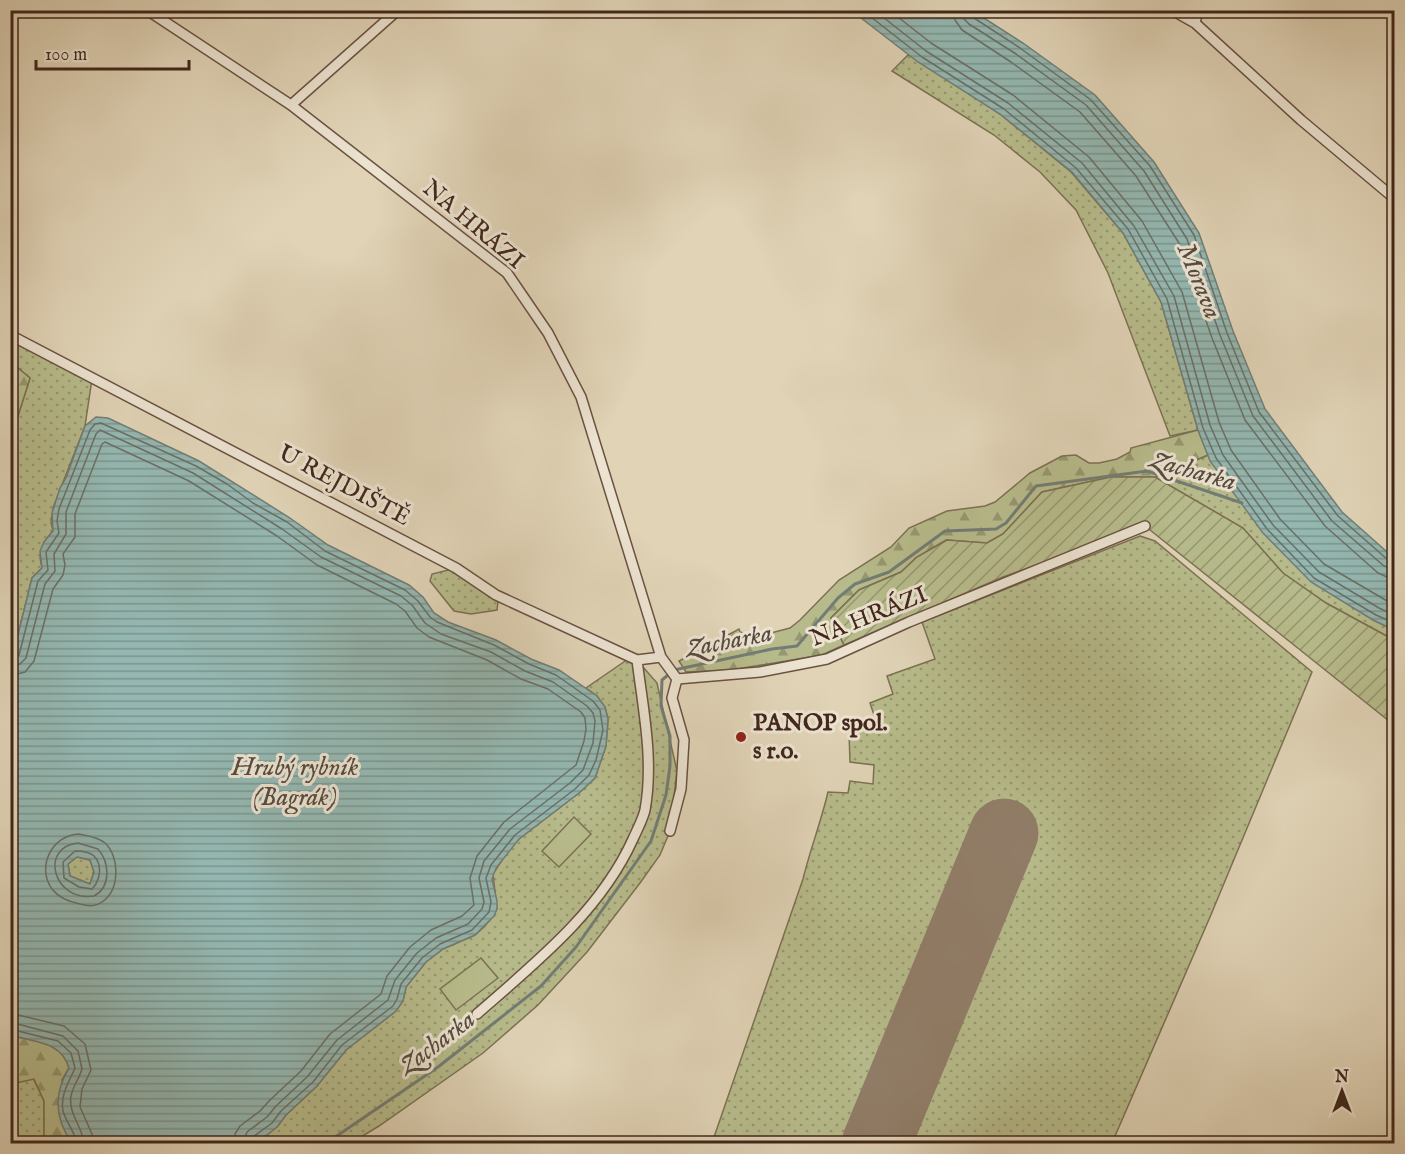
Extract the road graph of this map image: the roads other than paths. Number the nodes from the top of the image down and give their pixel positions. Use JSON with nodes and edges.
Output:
{"nodes":[{"id":1,"x":147,"y":10,"type":"edge"},
{"id":2,"x":398,"y":10,"type":"edge"},
{"id":3,"x":1172,"y":10,"type":"edge"},
{"id":4,"x":1198,"y":10,"type":"edge"},
{"id":5,"x":1195,"y":23,"type":"junction"},
{"id":6,"x":291,"y":105,"type":"junction"},
{"id":7,"x":1395,"y":198,"type":"edge"},
{"id":8,"x":10,"y":335,"type":"edge"},
{"id":9,"x":1145,"y":526,"type":"dead end"},
{"id":10,"x":637,"y":660,"type":"junction"},
{"id":11,"x":664,"y":660,"type":"junction"},
{"id":12,"x":676,"y":677,"type":"junction"},
{"id":13,"x":670,"y":831,"type":"dead end"},
{"id":14,"x":477,"y":1014,"type":"dead end"}],
"edges":[{"from":1,"to":6,"type":"street","name":"NA HRÁZI"},
{"from":2,"to":6,"type":"street"},
{"from":3,"to":5,"type":"street"},
{"from":4,"to":5,"type":"street"},
{"from":5,"to":7,"type":"street"},
{"from":6,"to":11,"type":"street","name":"NA HRÁZI"},
{"from":8,"to":10,"type":"street","name":"U REJDIŠTĚ"},
{"from":9,"to":12,"type":"street","name":"NA HRÁZI"},
{"from":10,"to":11,"type":"street"},
{"from":10,"to":14,"type":"street"},
{"from":11,"to":12,"type":"street","name":"NA HRÁZI"},
{"from":12,"to":13,"type":"street"}]}
